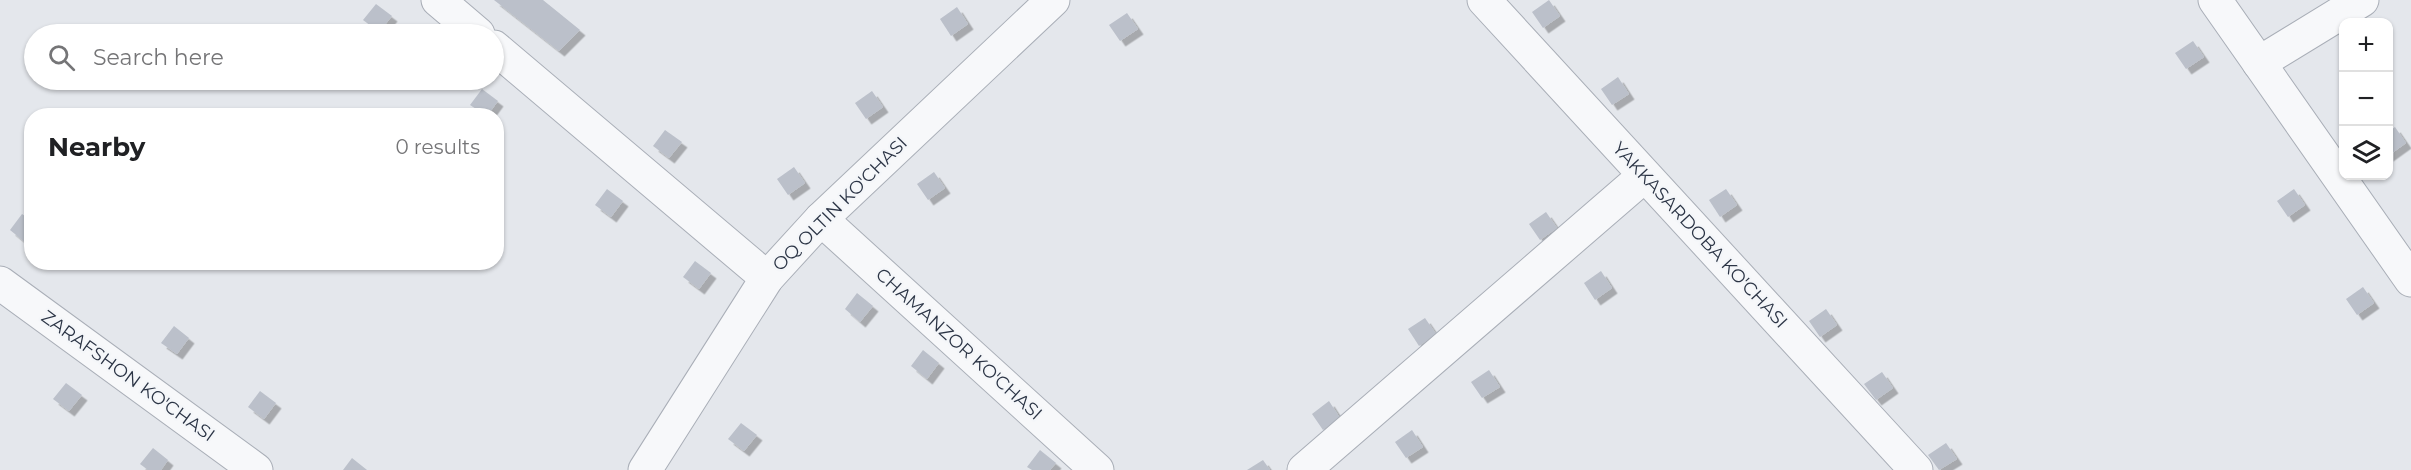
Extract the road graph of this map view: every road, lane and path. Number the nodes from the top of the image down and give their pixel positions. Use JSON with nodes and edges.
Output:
{"nodes":[{"id":1,"x":438,"y":0,"type":"edge"},
{"id":2,"x":1053,"y":0,"type":"edge"},
{"id":3,"x":1484,"y":0,"type":"edge"},
{"id":4,"x":2215,"y":0,"type":"edge"},
{"id":5,"x":2362,"y":0,"type":"edge"},
{"id":6,"x":466,"y":24,"type":"edge"},
{"id":7,"x":504,"y":55,"type":"edge"},
{"id":8,"x":2259,"y":63,"type":"junction"},
{"id":9,"x":1644,"y":176,"type":"junction"},
{"id":10,"x":821,"y":219,"type":"junction"},
{"id":11,"x":766,"y":278,"type":"junction"},
{"id":12,"x":2411,"y":280,"type":"edge"},
{"id":13,"x":0,"y":283,"type":"edge"},
{"id":14,"x":256,"y":470,"type":"edge"},
{"id":15,"x":645,"y":470,"type":"edge"},
{"id":16,"x":1097,"y":470,"type":"edge"},
{"id":17,"x":1304,"y":470,"type":"edge"},
{"id":18,"x":1916,"y":470,"type":"edge"}],
"edges":[{"from":1,"to":6,"type":"street"},
{"from":2,"to":10,"type":"street","name":"OQ OLTIN KO'CHASI"},
{"from":3,"to":9,"type":"street","name":"YAKKASARDOBA KO'CHASI"},
{"from":4,"to":8,"type":"street"},
{"from":5,"to":8,"type":"street"},
{"from":7,"to":11,"type":"street"},
{"from":8,"to":12,"type":"street"},
{"from":9,"to":17,"type":"street"},
{"from":9,"to":18,"type":"street","name":"YAKKASARDOBA KO'CHASI"},
{"from":10,"to":11,"type":"street","name":"OQ OLTIN KO'CHASI"},
{"from":10,"to":16,"type":"street","name":"CHAMANZOR KO'CHASI"},
{"from":11,"to":15,"type":"street","name":"OQ OLTIN KO'CHASI"},
{"from":13,"to":14,"type":"street","name":"ZARAFSHON KO'CHASI"}]}
